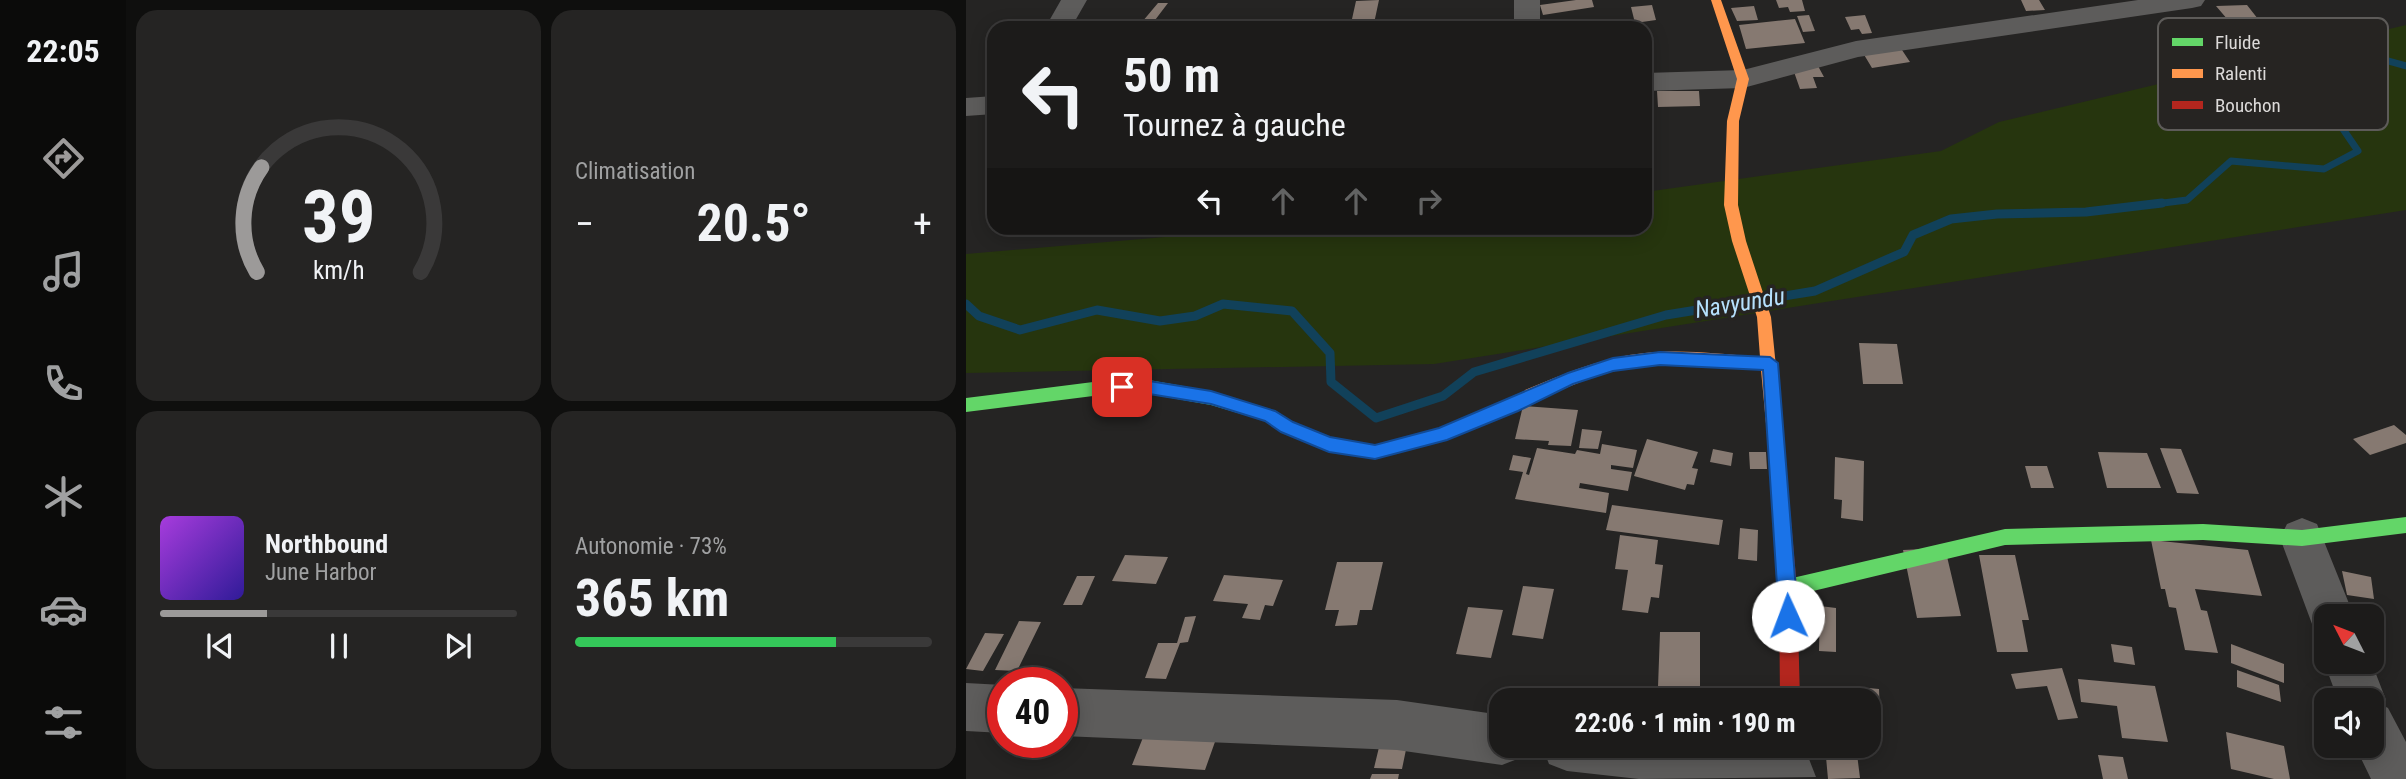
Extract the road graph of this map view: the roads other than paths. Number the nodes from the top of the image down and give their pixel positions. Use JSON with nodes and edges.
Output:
{"nodes":[{"id":1,"x":1074,"y":0,"type":"edge"},
{"id":2,"x":1527,"y":0,"type":"edge"},
{"id":3,"x":1716,"y":0,"type":"edge"},
{"id":4,"x":2192,"y":0,"type":"edge"},
{"id":5,"x":1062,"y":21,"type":"edge"},
{"id":6,"x":1527,"y":21,"type":"edge"},
{"id":7,"x":1743,"y":79,"type":"junction"},
{"id":8,"x":1652,"y":82,"type":"edge"},
{"id":9,"x":987,"y":106,"type":"edge"},
{"id":10,"x":966,"y":107,"type":"edge"},
{"id":11,"x":1770,"y":363,"type":"junction"},
{"id":12,"x":966,"y":405,"type":"edge"},
{"id":13,"x":2406,"y":525,"type":"edge"},
{"id":14,"x":2302,"y":538,"type":"junction"},
{"id":15,"x":1788,"y":589,"type":"junction"},
{"id":16,"x":2327,"y":604,"type":"edge"},
{"id":17,"x":1790,"y":688,"type":"edge"},
{"id":18,"x":966,"y":707,"type":"edge"},
{"id":19,"x":987,"y":708,"type":"edge"},
{"id":20,"x":1078,"y":713,"type":"edge"},
{"id":21,"x":1489,"y":738,"type":"edge"},
{"id":22,"x":2384,"y":751,"type":"edge"},
{"id":23,"x":1697,"y":758,"type":"edge"},
{"id":24,"x":1791,"y":767,"type":"edge"},
{"id":25,"x":2398,"y":779,"type":"edge"}],
"edges":[{"from":1,"to":5,"type":"street"},
{"from":2,"to":6,"type":"street"},
{"from":3,"to":7,"type":"street"},
{"from":4,"to":7,"type":"street"},
{"from":7,"to":8,"type":"street"},
{"from":7,"to":11,"type":"street"},
{"from":9,"to":10,"type":"street"},
{"from":11,"to":12,"type":"street"},
{"from":11,"to":15,"type":"street"},
{"from":13,"to":14,"type":"street"},
{"from":14,"to":15,"type":"street"},
{"from":14,"to":16,"type":"street"},
{"from":15,"to":17,"type":"street"},
{"from":18,"to":19,"type":"street"},
{"from":20,"to":21,"type":"street"},
{"from":22,"to":25,"type":"street"},
{"from":23,"to":24,"type":"street"}]}
